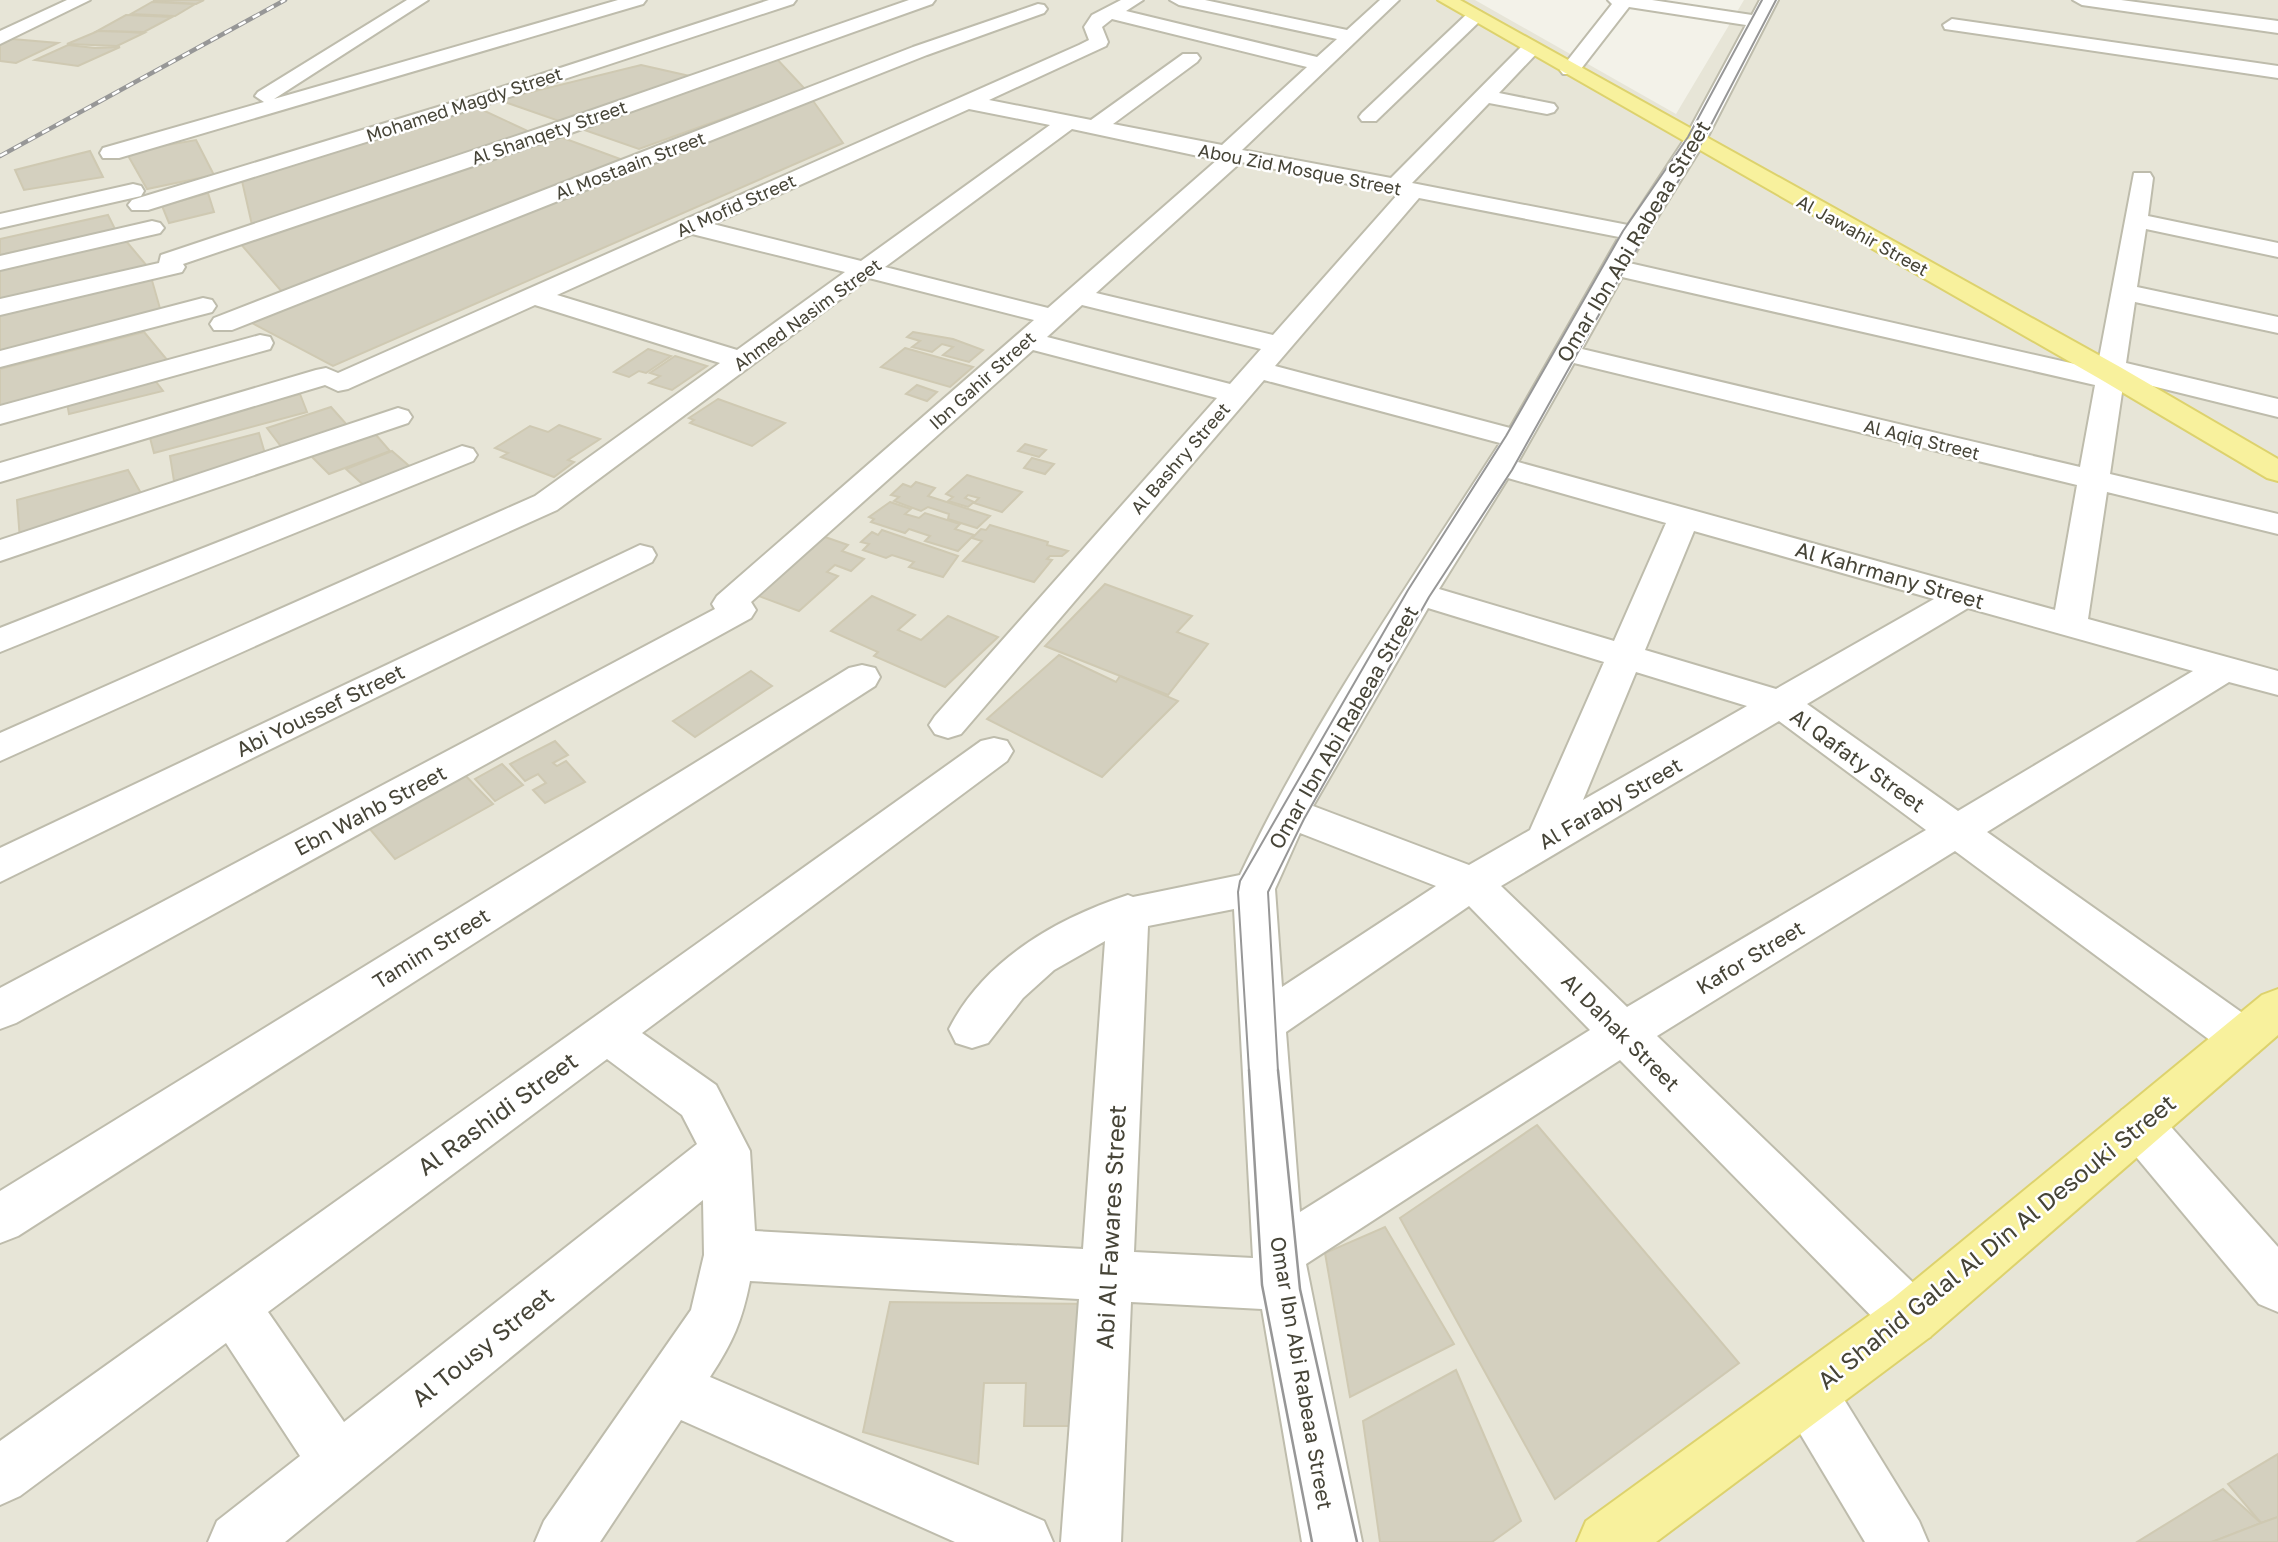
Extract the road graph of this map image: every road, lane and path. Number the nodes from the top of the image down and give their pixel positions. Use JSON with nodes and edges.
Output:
{"nodes":[{"id":1,"x":80,"y":0,"type":"edge"},
{"id":2,"x":419,"y":0,"type":"edge"},
{"id":3,"x":637,"y":0,"type":"edge"},
{"id":4,"x":747,"y":0,"type":"edge"},
{"id":5,"x":926,"y":0,"type":"edge"},
{"id":6,"x":1134,"y":0,"type":"edge"},
{"id":7,"x":1179,"y":0,"type":"edge"},
{"id":8,"x":1390,"y":0,"type":"edge"},
{"id":9,"x":1447,"y":0,"type":"edge"},
{"id":10,"x":1769,"y":0,"type":"edge"},
{"id":11,"x":2082,"y":0,"type":"edge"},
{"id":12,"x":1620,"y":1,"type":"edge"},
{"id":13,"x":1658,"y":3,"type":"edge"},
{"id":14,"x":782,"y":7,"type":"edge"},
{"id":15,"x":1038,"y":9,"type":"dead end"},
{"id":16,"x":1110,"y":13,"type":"junction"},
{"id":17,"x":1475,"y":16,"type":"junction"},
{"id":18,"x":819,"y":21,"type":"dead end"},
{"id":19,"x":1755,"y":21,"type":"junction"},
{"id":20,"x":0,"y":25,"type":"edge"},
{"id":21,"x":1952,"y":25,"type":"dead end"},
{"id":22,"x":25,"y":26,"type":"junction"},
{"id":23,"x":551,"y":26,"type":"junction"},
{"id":24,"x":2278,"y":27,"type":"edge"},
{"id":25,"x":844,"y":29,"type":"junction"},
{"id":26,"x":870,"y":36,"type":"dead end"},
{"id":27,"x":1351,"y":36,"type":"junction"},
{"id":28,"x":0,"y":38,"type":"edge"},
{"id":29,"x":895,"y":44,"type":"dead end"},
{"id":30,"x":1531,"y":48,"type":"junction"},
{"id":31,"x":633,"y":50,"type":"junction"},
{"id":32,"x":920,"y":51,"type":"junction"},
{"id":33,"x":1190,"y":58,"type":"dead end"},
{"id":34,"x":1321,"y":64,"type":"junction"},
{"id":35,"x":1570,"y":70,"type":"junction"},
{"id":36,"x":395,"y":72,"type":"junction"},
{"id":37,"x":2278,"y":72,"type":"edge"},
{"id":38,"x":714,"y":75,"type":"junction"},
{"id":39,"x":1485,"y":96,"type":"junction"},
{"id":40,"x":481,"y":100,"type":"junction"},
{"id":41,"x":967,"y":102,"type":"junction"},
{"id":42,"x":1548,"y":108,"type":"dead end"},
{"id":43,"x":1369,"y":117,"type":"dead end"},
{"id":44,"x":228,"y":120,"type":"junction"},
{"id":45,"x":1066,"y":123,"type":"junction"},
{"id":46,"x":1094,"y":128,"type":"junction"},
{"id":47,"x":560,"y":129,"type":"junction"},
{"id":48,"x":1695,"y":140,"type":"junction"},
{"id":49,"x":111,"y":153,"type":"dead end"},
{"id":50,"x":1229,"y":156,"type":"junction"},
{"id":51,"x":644,"y":160,"type":"junction"},
{"id":52,"x":2141,"y":178,"type":"dead end"},
{"id":53,"x":1403,"y":190,"type":"junction"},
{"id":54,"x":2135,"y":220,"type":"junction"},
{"id":55,"x":0,"y":221,"type":"edge"},
{"id":56,"x":691,"y":226,"type":"junction"},
{"id":57,"x":152,"y":228,"type":"dead end"},
{"id":58,"x":1634,"y":233,"type":"junction"},
{"id":59,"x":2278,"y":250,"type":"edge"},
{"id":60,"x":0,"y":263,"type":"edge"},
{"id":61,"x":1616,"y":268,"type":"junction"},
{"id":62,"x":868,"y":270,"type":"junction"},
{"id":63,"x":2124,"y":292,"type":"junction"},
{"id":64,"x":534,"y":296,"type":"junction"},
{"id":65,"x":1077,"y":296,"type":"junction"},
{"id":66,"x":203,"y":306,"type":"dead end"},
{"id":67,"x":0,"y":307,"type":"edge"},
{"id":68,"x":1053,"y":317,"type":"junction"},
{"id":69,"x":223,"y":324,"type":"dead end"},
{"id":70,"x":2278,"y":325,"type":"edge"},
{"id":71,"x":1027,"y":340,"type":"junction"},
{"id":72,"x":260,"y":343,"type":"dead end"},
{"id":73,"x":1279,"y":345,"type":"junction"},
{"id":74,"x":1566,"y":353,"type":"junction"},
{"id":75,"x":0,"y":359,"type":"edge"},
{"id":76,"x":743,"y":361,"type":"junction"},
{"id":77,"x":1257,"y":370,"type":"junction"},
{"id":78,"x":2110,"y":374,"type":"junction"},
{"id":79,"x":1236,"y":394,"type":"junction"},
{"id":80,"x":2278,"y":408,"type":"edge"},
{"id":81,"x":0,"y":415,"type":"edge"},
{"id":82,"x":398,"y":417,"type":"dead end"},
{"id":83,"x":1510,"y":453,"type":"junction"},
{"id":84,"x":462,"y":454,"type":"dead end"},
{"id":85,"x":2278,"y":472,"type":"edge"},
{"id":86,"x":0,"y":473,"type":"edge"},
{"id":87,"x":2093,"y":480,"type":"junction"},
{"id":88,"x":1684,"y":517,"type":"junction"},
{"id":89,"x":2278,"y":524,"type":"edge"},
{"id":90,"x":0,"y":551,"type":"edge"},
{"id":91,"x":640,"y":555,"type":"dead end"},
{"id":92,"x":1419,"y":594,"type":"junction"},
{"id":93,"x":1965,"y":596,"type":"junction"},
{"id":94,"x":734,"y":607,"type":"joint"},
{"id":95,"x":2070,"y":625,"type":"junction"},
{"id":96,"x":0,"y":641,"type":"edge"},
{"id":97,"x":1625,"y":656,"type":"junction"},
{"id":98,"x":2225,"y":668,"type":"junction"},
{"id":99,"x":862,"y":677,"type":"dead end"},
{"id":100,"x":2278,"y":683,"type":"edge"},
{"id":101,"x":1780,"y":703,"type":"junction"},
{"id":102,"x":948,"y":725,"type":"dead end"},
{"id":103,"x":0,"y":748,"type":"edge"},
{"id":104,"x":994,"y":751,"type":"dead end"},
{"id":105,"x":1289,"y":813,"type":"junction"},
{"id":106,"x":1957,"y":831,"type":"junction"},
{"id":107,"x":1546,"y":839,"type":"junction"},
{"id":108,"x":0,"y":866,"type":"edge"},
{"id":109,"x":1472,"y":883,"type":"junction"},
{"id":110,"x":1254,"y":889,"type":"junction"},
{"id":111,"x":1128,"y":912,"type":"junction"},
{"id":112,"x":0,"y":1010,"type":"edge"},
{"id":113,"x":1261,"y":1016,"type":"junction"},
{"id":114,"x":2260,"y":1023,"type":"edge"},
{"id":115,"x":972,"y":1029,"type":"dead end"},
{"id":116,"x":607,"y":1033,"type":"junction"},
{"id":117,"x":1623,"y":1033,"type":"junction"},
{"id":118,"x":2139,"y":1125,"type":"junction"},
{"id":119,"x":726,"y":1151,"type":"junction"},
{"id":120,"x":0,"y":1219,"type":"edge"},
{"id":121,"x":730,"y":1255,"type":"junction"},
{"id":122,"x":1280,"y":1265,"type":"junction"},
{"id":123,"x":1107,"y":1278,"type":"junction"},
{"id":124,"x":2278,"y":1286,"type":"edge"},
{"id":125,"x":233,"y":1306,"type":"junction"},
{"id":126,"x":1911,"y":1318,"type":"junction"},
{"id":127,"x":672,"y":1388,"type":"junction"},
{"id":128,"x":1809,"y":1395,"type":"junction"},
{"id":129,"x":337,"y":1462,"type":"junction"},
{"id":130,"x":0,"y":1476,"type":"edge"},
{"id":131,"x":238,"y":1542,"type":"edge"},
{"id":132,"x":565,"y":1542,"type":"edge"},
{"id":133,"x":1023,"y":1542,"type":"edge"},
{"id":134,"x":1091,"y":1542,"type":"edge"},
{"id":135,"x":1332,"y":1542,"type":"edge"},
{"id":136,"x":1607,"y":1542,"type":"edge"},
{"id":137,"x":1898,"y":1542,"type":"edge"}],
"edges":[{"from":1,"to":22,"type":"street"},
{"from":2,"to":44,"type":"street"},
{"from":3,"to":23,"type":"street"},
{"from":4,"to":14,"type":"street"},
{"from":5,"to":25,"type":"street","name":"Al Shanqety Street"},
{"from":6,"to":16,"type":"street"},
{"from":7,"to":27,"type":"street"},
{"from":8,"to":27,"type":"street","name":"Ibn Gahir Street"},
{"from":9,"to":17,"type":"main road","name":"Al Jawahir Street"},
{"from":10,"to":19,"type":"street","name":"Omar Ibn Abi Rabeaa Street"},
{"from":11,"to":24,"type":"street"},
{"from":12,"to":13,"type":"street"},
{"from":12,"to":35,"type":"street"},
{"from":13,"to":19,"type":"street"},
{"from":14,"to":31,"type":"street","name":"Mohamed Magdy Street"},
{"from":15,"to":32,"type":"street","name":"Al Mostaain Street"},
{"from":16,"to":34,"type":"street"},
{"from":16,"to":41,"type":"street","name":"Al Mofid Street"},
{"from":17,"to":30,"type":"main road","name":"Al Jawahir Street"},
{"from":17,"to":43,"type":"street"},
{"from":18,"to":25,"type":"street"},
{"from":19,"to":48,"type":"street","name":"Omar Ibn Abi Rabeaa Street"},
{"from":20,"to":22,"type":"street"},
{"from":21,"to":37,"type":"street"},
{"from":22,"to":28,"type":"street"},
{"from":23,"to":31,"type":"street"},
{"from":23,"to":36,"type":"street"},
{"from":25,"to":26,"type":"street"},
{"from":25,"to":38,"type":"street","name":"Al Shanqety Street"},
{"from":27,"to":34,"type":"street","name":"Ibn Gahir Street"},
{"from":29,"to":32,"type":"street"},
{"from":30,"to":35,"type":"main road","name":"Al Jawahir Street"},
{"from":30,"to":39,"type":"street","name":"Al Bashry Street"},
{"from":31,"to":38,"type":"street"},
{"from":31,"to":40,"type":"street","name":"Mohamed Magdy Street"},
{"from":32,"to":51,"type":"street","name":"Al Mostaain Street"},
{"from":33,"to":46,"type":"street"},
{"from":34,"to":50,"type":"street","name":"Ibn Gahir Street"},
{"from":35,"to":48,"type":"main road","name":"Al Jawahir Street"},
{"from":36,"to":40,"type":"street"},
{"from":36,"to":44,"type":"street"},
{"from":38,"to":47,"type":"street","name":"Al Shanqety Street"},
{"from":39,"to":42,"type":"street"},
{"from":39,"to":53,"type":"street","name":"Al Bashry Street"},
{"from":40,"to":47,"type":"street"},
{"from":40,"to":55,"type":"street","name":"Mohamed Magdy Street"},
{"from":41,"to":45,"type":"street","name":"Abou Zid Mosque Street"},
{"from":41,"to":56,"type":"street","name":"Al Mofid Street"},
{"from":44,"to":49,"type":"street"},
{"from":45,"to":46,"type":"street","name":"Abou Zid Mosque Street"},
{"from":45,"to":62,"type":"street","name":"Ahmed Nasim Street"},
{"from":46,"to":50,"type":"street","name":"Abou Zid Mosque Street"},
{"from":47,"to":51,"type":"street"},
{"from":47,"to":67,"type":"street","name":"Al Shanqety Street"},
{"from":48,"to":58,"type":"street","name":"Omar Ibn Abi Rabeaa Street"},
{"from":48,"to":78,"type":"main road","name":"Al Jawahir Street"},
{"from":50,"to":53,"type":"street","name":"Abou Zid Mosque Street"},
{"from":50,"to":65,"type":"street","name":"Ibn Gahir Street"},
{"from":51,"to":69,"type":"street","name":"Al Mostaain Street"},
{"from":52,"to":54,"type":"street"},
{"from":53,"to":58,"type":"street","name":"Abou Zid Mosque Street"},
{"from":53,"to":73,"type":"street","name":"Al Bashry Street"},
{"from":54,"to":59,"type":"street"},
{"from":54,"to":63,"type":"street"},
{"from":56,"to":62,"type":"street"},
{"from":56,"to":64,"type":"street","name":"Al Mofid Street"},
{"from":57,"to":60,"type":"street"},
{"from":58,"to":61,"type":"street","name":"Omar Ibn Abi Rabeaa Street"},
{"from":61,"to":74,"type":"street","name":"Omar Ibn Abi Rabeaa Street"},
{"from":61,"to":78,"type":"street"},
{"from":62,"to":68,"type":"street"},
{"from":62,"to":76,"type":"street","name":"Ahmed Nasim Street"},
{"from":63,"to":70,"type":"street"},
{"from":63,"to":78,"type":"street"},
{"from":64,"to":76,"type":"street"},
{"from":64,"to":86,"type":"street","name":"Al Mofid Street"},
{"from":65,"to":68,"type":"street","name":"Ibn Gahir Street"},
{"from":65,"to":73,"type":"street"},
{"from":66,"to":75,"type":"street"},
{"from":68,"to":71,"type":"street","name":"Ibn Gahir Street"},
{"from":71,"to":79,"type":"street"},
{"from":71,"to":94,"type":"street","name":"Ibn Gahir Street"},
{"from":72,"to":81,"type":"street"},
{"from":73,"to":77,"type":"street","name":"Al Bashry Street"},
{"from":74,"to":83,"type":"street","name":"Omar Ibn Abi Rabeaa Street"},
{"from":74,"to":87,"type":"street","name":"Al Aqiq Street"},
{"from":76,"to":103,"type":"street","name":"Ahmed Nasim Street"},
{"from":77,"to":79,"type":"street","name":"Al Bashry Street"},
{"from":77,"to":83,"type":"street","name":"Al Kahrmany Street"},
{"from":78,"to":80,"type":"street"},
{"from":78,"to":85,"type":"main road","name":"Al Jawahir Street"},
{"from":78,"to":87,"type":"street"},
{"from":79,"to":102,"type":"street","name":"Al Bashry Street"},
{"from":82,"to":90,"type":"street"},
{"from":83,"to":88,"type":"street","name":"Al Kahrmany Street"},
{"from":83,"to":92,"type":"street","name":"Omar Ibn Abi Rabeaa Street"},
{"from":84,"to":96,"type":"street"},
{"from":87,"to":89,"type":"street","name":"Al Aqiq Street"},
{"from":87,"to":95,"type":"street"},
{"from":88,"to":93,"type":"street","name":"Al Kahrmany Street"},
{"from":88,"to":97,"type":"street"},
{"from":91,"to":108,"type":"street","name":"Abi Youssef Street"},
{"from":92,"to":97,"type":"street","name":"Al Qafaty Street"},
{"from":92,"to":105,"type":"street","name":"Omar Ibn Abi Rabeaa Street"},
{"from":93,"to":95,"type":"street","name":"Al Kahrmany Street"},
{"from":93,"to":101,"type":"street","name":"Al Faraby Street"},
{"from":94,"to":112,"type":"street","name":"Ebn Wahb Street"},
{"from":95,"to":98,"type":"street","name":"Al Kahrmany Street"},
{"from":97,"to":101,"type":"street","name":"Al Qafaty Street"},
{"from":97,"to":107,"type":"street"},
{"from":98,"to":100,"type":"street","name":"Al Kahrmany Street"},
{"from":98,"to":106,"type":"street","name":"Kafor Street"},
{"from":99,"to":120,"type":"street","name":"Tamim Street"},
{"from":101,"to":106,"type":"street","name":"Al Qafaty Street"},
{"from":101,"to":107,"type":"street","name":"Al Faraby Street"},
{"from":104,"to":116,"type":"street","name":"Al Rashidi Street"},
{"from":105,"to":109,"type":"street","name":"Al Dahak Street"},
{"from":105,"to":110,"type":"street","name":"Omar Ibn Abi Rabeaa Street"},
{"from":106,"to":114,"type":"street","name":"Al Qafaty Street"},
{"from":106,"to":117,"type":"street","name":"Kafor Street"},
{"from":107,"to":109,"type":"street","name":"Al Faraby Street"},
{"from":109,"to":113,"type":"street","name":"Al Faraby Street"},
{"from":109,"to":117,"type":"street","name":"Al Dahak Street"},
{"from":110,"to":111,"type":"street"},
{"from":110,"to":113,"type":"street","name":"Omar Ibn Abi Rabeaa Street"},
{"from":111,"to":115,"type":"street"},
{"from":111,"to":123,"type":"street","name":"Abi Al Fawares Street"},
{"from":113,"to":122,"type":"street","name":"Omar Ibn Abi Rabeaa Street"},
{"from":114,"to":118,"type":"main road","name":"Al Shahid Galal Al Din Al Desouki Street"},
{"from":116,"to":119,"type":"street"},
{"from":116,"to":125,"type":"street","name":"Al Rashidi Street"},
{"from":117,"to":122,"type":"street","name":"Kafor Street"},
{"from":117,"to":126,"type":"street","name":"Al Dahak Street"},
{"from":118,"to":124,"type":"street"},
{"from":118,"to":126,"type":"main road","name":"Al Shahid Galal Al Din Al Desouki Street"},
{"from":119,"to":121,"type":"street"},
{"from":119,"to":129,"type":"street","name":"Al Tousy Street"},
{"from":121,"to":123,"type":"street"},
{"from":121,"to":127,"type":"street"},
{"from":122,"to":123,"type":"street"},
{"from":122,"to":135,"type":"street","name":"Omar Ibn Abi Rabeaa Street"},
{"from":123,"to":134,"type":"street","name":"Abi Al Fawares Street"},
{"from":125,"to":129,"type":"street"},
{"from":125,"to":130,"type":"street","name":"Al Rashidi Street"},
{"from":126,"to":128,"type":"main road","name":"Al Shahid Galal Al Din Al Desouki Street"},
{"from":127,"to":132,"type":"street"},
{"from":127,"to":133,"type":"street"},
{"from":128,"to":136,"type":"main road","name":"Al Shahid Galal Al Din Al Desouki Street"},
{"from":128,"to":137,"type":"street"},
{"from":129,"to":131,"type":"street","name":"Al Tousy Street"}]}
